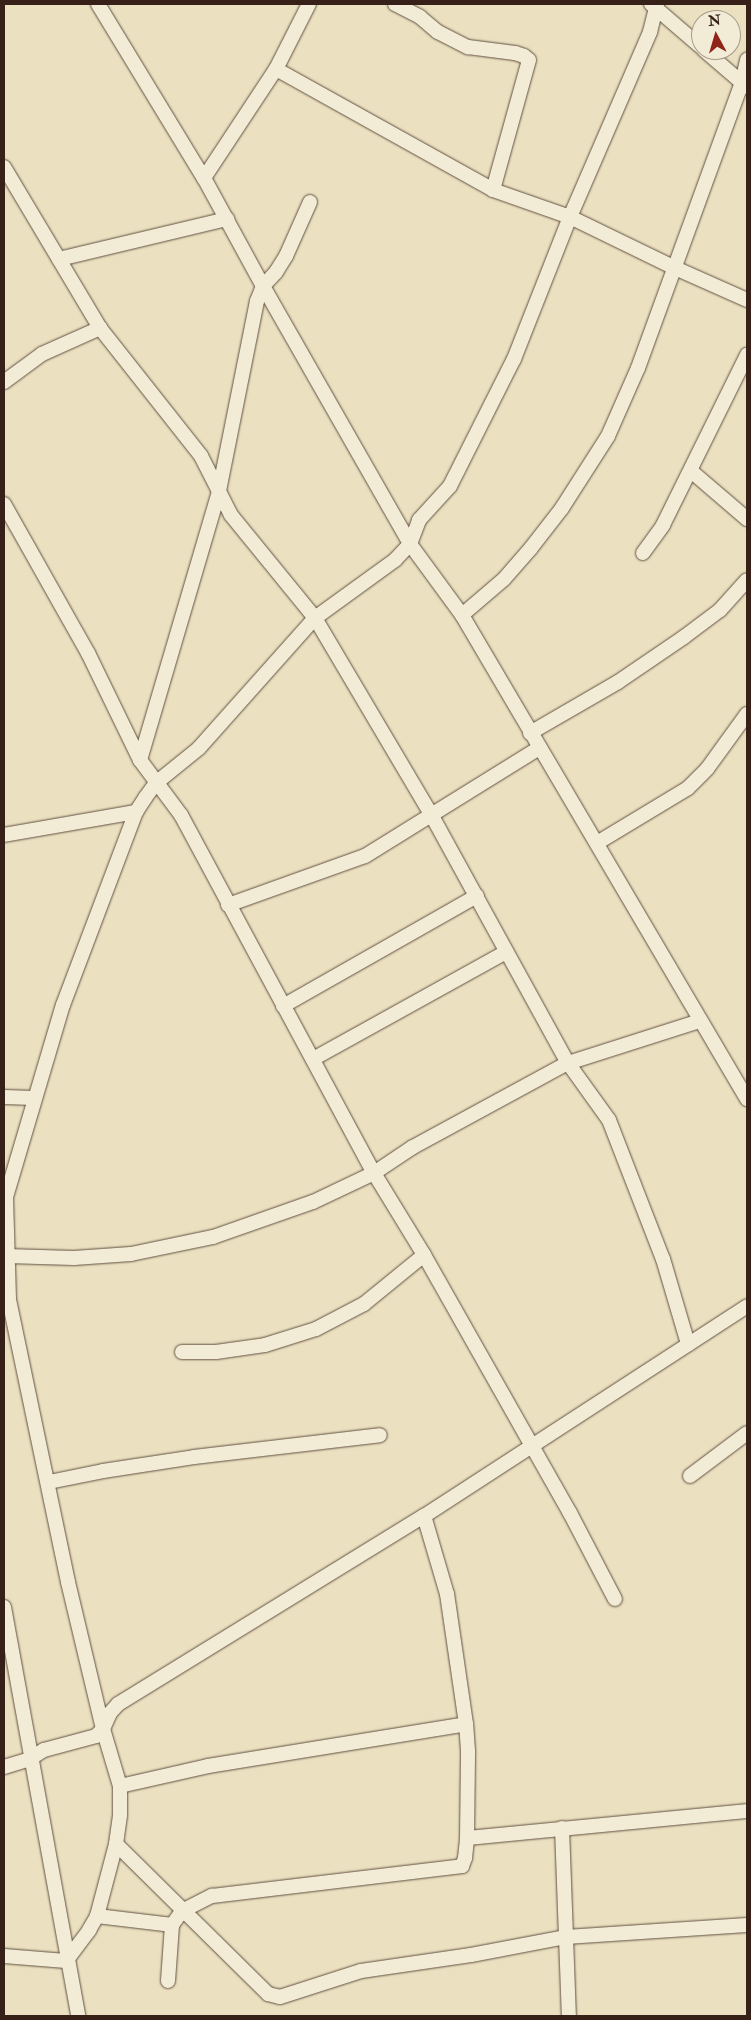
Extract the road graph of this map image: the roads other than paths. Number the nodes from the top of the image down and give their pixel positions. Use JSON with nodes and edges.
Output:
{"nodes":[{"id":1,"x":98,"y":4,"type":"edge"},
{"id":2,"x":309,"y":4,"type":"edge"},
{"id":3,"x":395,"y":4,"type":"edge"},
{"id":4,"x":655,"y":5,"type":"edge"},
{"id":5,"x":691,"y":38,"type":"edge"},
{"id":6,"x":716,"y":60,"type":"edge"},
{"id":7,"x":747,"y":60,"type":"edge"},
{"id":8,"x":276,"y":69,"type":"junction"},
{"id":9,"x":745,"y":85,"type":"edge"},
{"id":10,"x":4,"y":167,"type":"edge"},
{"id":11,"x":204,"y":178,"type":"junction"},
{"id":12,"x":493,"y":190,"type":"junction"},
{"id":13,"x":310,"y":202,"type":"dead end"},
{"id":14,"x":570,"y":217,"type":"junction"},
{"id":15,"x":227,"y":219,"type":"junction"},
{"id":16,"x":59,"y":259,"type":"junction"},
{"id":17,"x":675,"y":268,"type":"junction"},
{"id":18,"x":263,"y":286,"type":"junction"},
{"id":19,"x":747,"y":300,"type":"edge"},
{"id":20,"x":100,"y":328,"type":"junction"},
{"id":21,"x":747,"y":355,"type":"edge"},
{"id":22,"x":4,"y":382,"type":"edge"},
{"id":23,"x":692,"y":471,"type":"junction"},
{"id":24,"x":220,"y":491,"type":"junction"},
{"id":25,"x":4,"y":504,"type":"edge"},
{"id":26,"x":747,"y":519,"type":"edge"},
{"id":27,"x":410,"y":544,"type":"junction"},
{"id":28,"x":643,"y":553,"type":"dead end"},
{"id":29,"x":747,"y":580,"type":"edge"},
{"id":30,"x":462,"y":615,"type":"junction"},
{"id":31,"x":315,"y":618,"type":"junction"},
{"id":32,"x":747,"y":714,"type":"edge"},
{"id":33,"x":530,"y":734,"type":"junction"},
{"id":34,"x":539,"y":748,"type":"junction"},
{"id":35,"x":140,"y":760,"type":"junction"},
{"id":36,"x":156,"y":784,"type":"junction"},
{"id":37,"x":136,"y":812,"type":"junction"},
{"id":38,"x":432,"y":816,"type":"junction"},
{"id":39,"x":4,"y":835,"type":"edge"},
{"id":40,"x":596,"y":843,"type":"junction"},
{"id":41,"x":477,"y":896,"type":"junction"},
{"id":42,"x":228,"y":905,"type":"junction"},
{"id":43,"x":506,"y":952,"type":"junction"},
{"id":44,"x":283,"y":1006,"type":"junction"},
{"id":45,"x":700,"y":1020,"type":"junction"},
{"id":46,"x":313,"y":1059,"type":"junction"},
{"id":47,"x":568,"y":1063,"type":"junction"},
{"id":48,"x":4,"y":1097,"type":"edge"},
{"id":49,"x":34,"y":1098,"type":"junction"},
{"id":50,"x":747,"y":1099,"type":"edge"},
{"id":51,"x":374,"y":1172,"type":"junction"},
{"id":52,"x":424,"y":1255,"type":"junction"},
{"id":53,"x":6,"y":1256,"type":"junction"},
{"id":54,"x":747,"y":1306,"type":"edge"},
{"id":55,"x":688,"y":1344,"type":"junction"},
{"id":56,"x":182,"y":1352,"type":"dead end"},
{"id":57,"x":747,"y":1433,"type":"edge"},
{"id":58,"x":380,"y":1435,"type":"dead end"},
{"id":59,"x":531,"y":1446,"type":"junction"},
{"id":60,"x":690,"y":1476,"type":"dead end"},
{"id":61,"x":49,"y":1482,"type":"junction"},
{"id":62,"x":424,"y":1516,"type":"junction"},
{"id":63,"x":615,"y":1599,"type":"dead end"},
{"id":64,"x":4,"y":1607,"type":"edge"},
{"id":65,"x":466,"y":1724,"type":"junction"},
{"id":66,"x":103,"y":1729,"type":"junction"},
{"id":67,"x":30,"y":1759,"type":"junction"},
{"id":68,"x":4,"y":1767,"type":"edge"},
{"id":69,"x":120,"y":1786,"type":"junction"},
{"id":70,"x":747,"y":1811,"type":"edge"},
{"id":71,"x":562,"y":1828,"type":"junction"},
{"id":72,"x":467,"y":1838,"type":"junction"},
{"id":73,"x":116,"y":1844,"type":"junction"},
{"id":74,"x":182,"y":1911,"type":"junction"},
{"id":75,"x":96,"y":1916,"type":"junction"},
{"id":76,"x":172,"y":1925,"type":"junction"},
{"id":77,"x":747,"y":1925,"type":"edge"},
{"id":78,"x":566,"y":1937,"type":"junction"},
{"id":79,"x":4,"y":1956,"type":"edge"},
{"id":80,"x":66,"y":1961,"type":"junction"},
{"id":81,"x":168,"y":1982,"type":"dead end"},
{"id":82,"x":78,"y":2016,"type":"edge"},
{"id":83,"x":569,"y":2016,"type":"edge"}],
"edges":[{"from":1,"to":11,"type":"street"},
{"from":2,"to":8,"type":"street"},
{"from":3,"to":12,"type":"street"},
{"from":4,"to":5,"type":"street"},
{"from":4,"to":14,"type":"street"},
{"from":6,"to":9,"type":"street"},
{"from":7,"to":9,"type":"street"},
{"from":8,"to":11,"type":"street"},
{"from":8,"to":12,"type":"street"},
{"from":9,"to":17,"type":"street"},
{"from":10,"to":16,"type":"street"},
{"from":11,"to":15,"type":"street"},
{"from":12,"to":14,"type":"street"},
{"from":13,"to":18,"type":"street"},
{"from":14,"to":17,"type":"street"},
{"from":14,"to":27,"type":"street"},
{"from":15,"to":16,"type":"street"},
{"from":15,"to":18,"type":"street"},
{"from":16,"to":20,"type":"street"},
{"from":17,"to":19,"type":"street"},
{"from":17,"to":30,"type":"street"},
{"from":18,"to":24,"type":"street"},
{"from":18,"to":27,"type":"street"},
{"from":20,"to":22,"type":"street"},
{"from":20,"to":24,"type":"street"},
{"from":21,"to":23,"type":"street"},
{"from":23,"to":26,"type":"street"},
{"from":23,"to":28,"type":"street"},
{"from":24,"to":31,"type":"street"},
{"from":24,"to":35,"type":"street"},
{"from":25,"to":35,"type":"street"},
{"from":27,"to":30,"type":"street"},
{"from":27,"to":31,"type":"street"},
{"from":29,"to":33,"type":"street"},
{"from":30,"to":33,"type":"street"},
{"from":31,"to":36,"type":"street"},
{"from":31,"to":38,"type":"street"},
{"from":32,"to":40,"type":"street"},
{"from":33,"to":34,"type":"street"},
{"from":34,"to":38,"type":"street"},
{"from":34,"to":40,"type":"street"},
{"from":35,"to":36,"type":"street"},
{"from":36,"to":37,"type":"street"},
{"from":36,"to":42,"type":"street"},
{"from":37,"to":39,"type":"street"},
{"from":37,"to":49,"type":"street"},
{"from":38,"to":41,"type":"street"},
{"from":38,"to":42,"type":"street"},
{"from":40,"to":45,"type":"street"},
{"from":41,"to":43,"type":"street"},
{"from":41,"to":44,"type":"street"},
{"from":42,"to":44,"type":"street"},
{"from":43,"to":46,"type":"street"},
{"from":43,"to":47,"type":"street"},
{"from":44,"to":46,"type":"street"},
{"from":45,"to":47,"type":"street"},
{"from":45,"to":50,"type":"street"},
{"from":46,"to":51,"type":"street"},
{"from":47,"to":51,"type":"street"},
{"from":47,"to":55,"type":"street"},
{"from":48,"to":49,"type":"street"},
{"from":49,"to":53,"type":"street"},
{"from":51,"to":52,"type":"street"},
{"from":51,"to":53,"type":"street"},
{"from":52,"to":56,"type":"street"},
{"from":52,"to":59,"type":"street"},
{"from":53,"to":61,"type":"street"},
{"from":54,"to":55,"type":"street"},
{"from":55,"to":59,"type":"street"},
{"from":57,"to":60,"type":"street"},
{"from":58,"to":61,"type":"street"},
{"from":59,"to":62,"type":"street"},
{"from":59,"to":63,"type":"street"},
{"from":61,"to":66,"type":"street"},
{"from":62,"to":65,"type":"street"},
{"from":62,"to":66,"type":"street"},
{"from":64,"to":67,"type":"street"},
{"from":65,"to":69,"type":"street"},
{"from":65,"to":72,"type":"street"},
{"from":66,"to":67,"type":"street"},
{"from":66,"to":69,"type":"street"},
{"from":67,"to":68,"type":"street"},
{"from":67,"to":80,"type":"street"},
{"from":69,"to":73,"type":"street"},
{"from":70,"to":71,"type":"street"},
{"from":71,"to":72,"type":"street"},
{"from":71,"to":78,"type":"street"},
{"from":72,"to":74,"type":"street"},
{"from":73,"to":74,"type":"street"},
{"from":73,"to":75,"type":"street"},
{"from":74,"to":76,"type":"street"},
{"from":74,"to":78,"type":"street"},
{"from":75,"to":76,"type":"street"},
{"from":75,"to":80,"type":"street"},
{"from":76,"to":81,"type":"street"},
{"from":77,"to":78,"type":"street"},
{"from":78,"to":83,"type":"street"},
{"from":79,"to":80,"type":"street"},
{"from":80,"to":82,"type":"street"}]}
